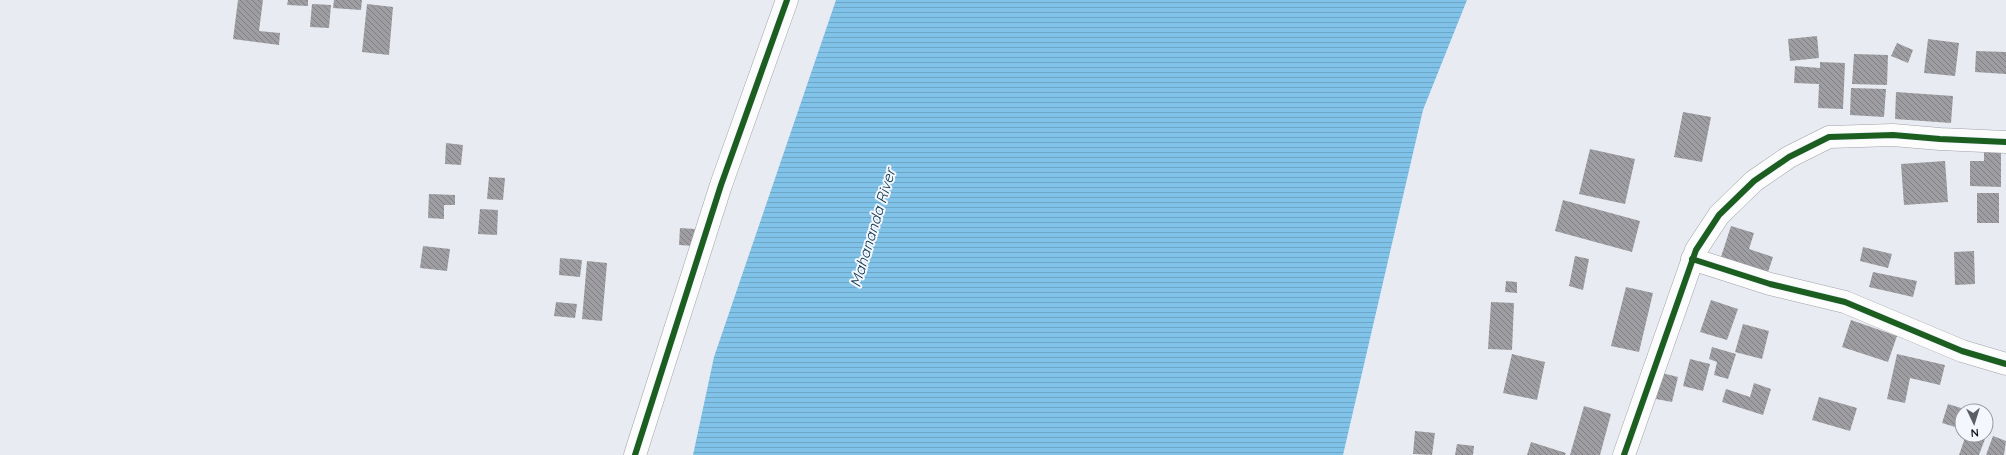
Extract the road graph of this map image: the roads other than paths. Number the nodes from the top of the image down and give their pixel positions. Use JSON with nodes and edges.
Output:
{"nodes":[{"id":1,"x":787,"y":0,"type":"edge"},
{"id":2,"x":2006,"y":142,"type":"edge"},
{"id":3,"x":1692,"y":260,"type":"junction"},
{"id":4,"x":2006,"y":364,"type":"edge"},
{"id":5,"x":635,"y":455,"type":"edge"},
{"id":6,"x":1624,"y":455,"type":"edge"}],
"edges":[{"from":1,"to":5,"type":"street"},
{"from":2,"to":3,"type":"street"},
{"from":3,"to":4,"type":"street"},
{"from":3,"to":6,"type":"street"}]}
